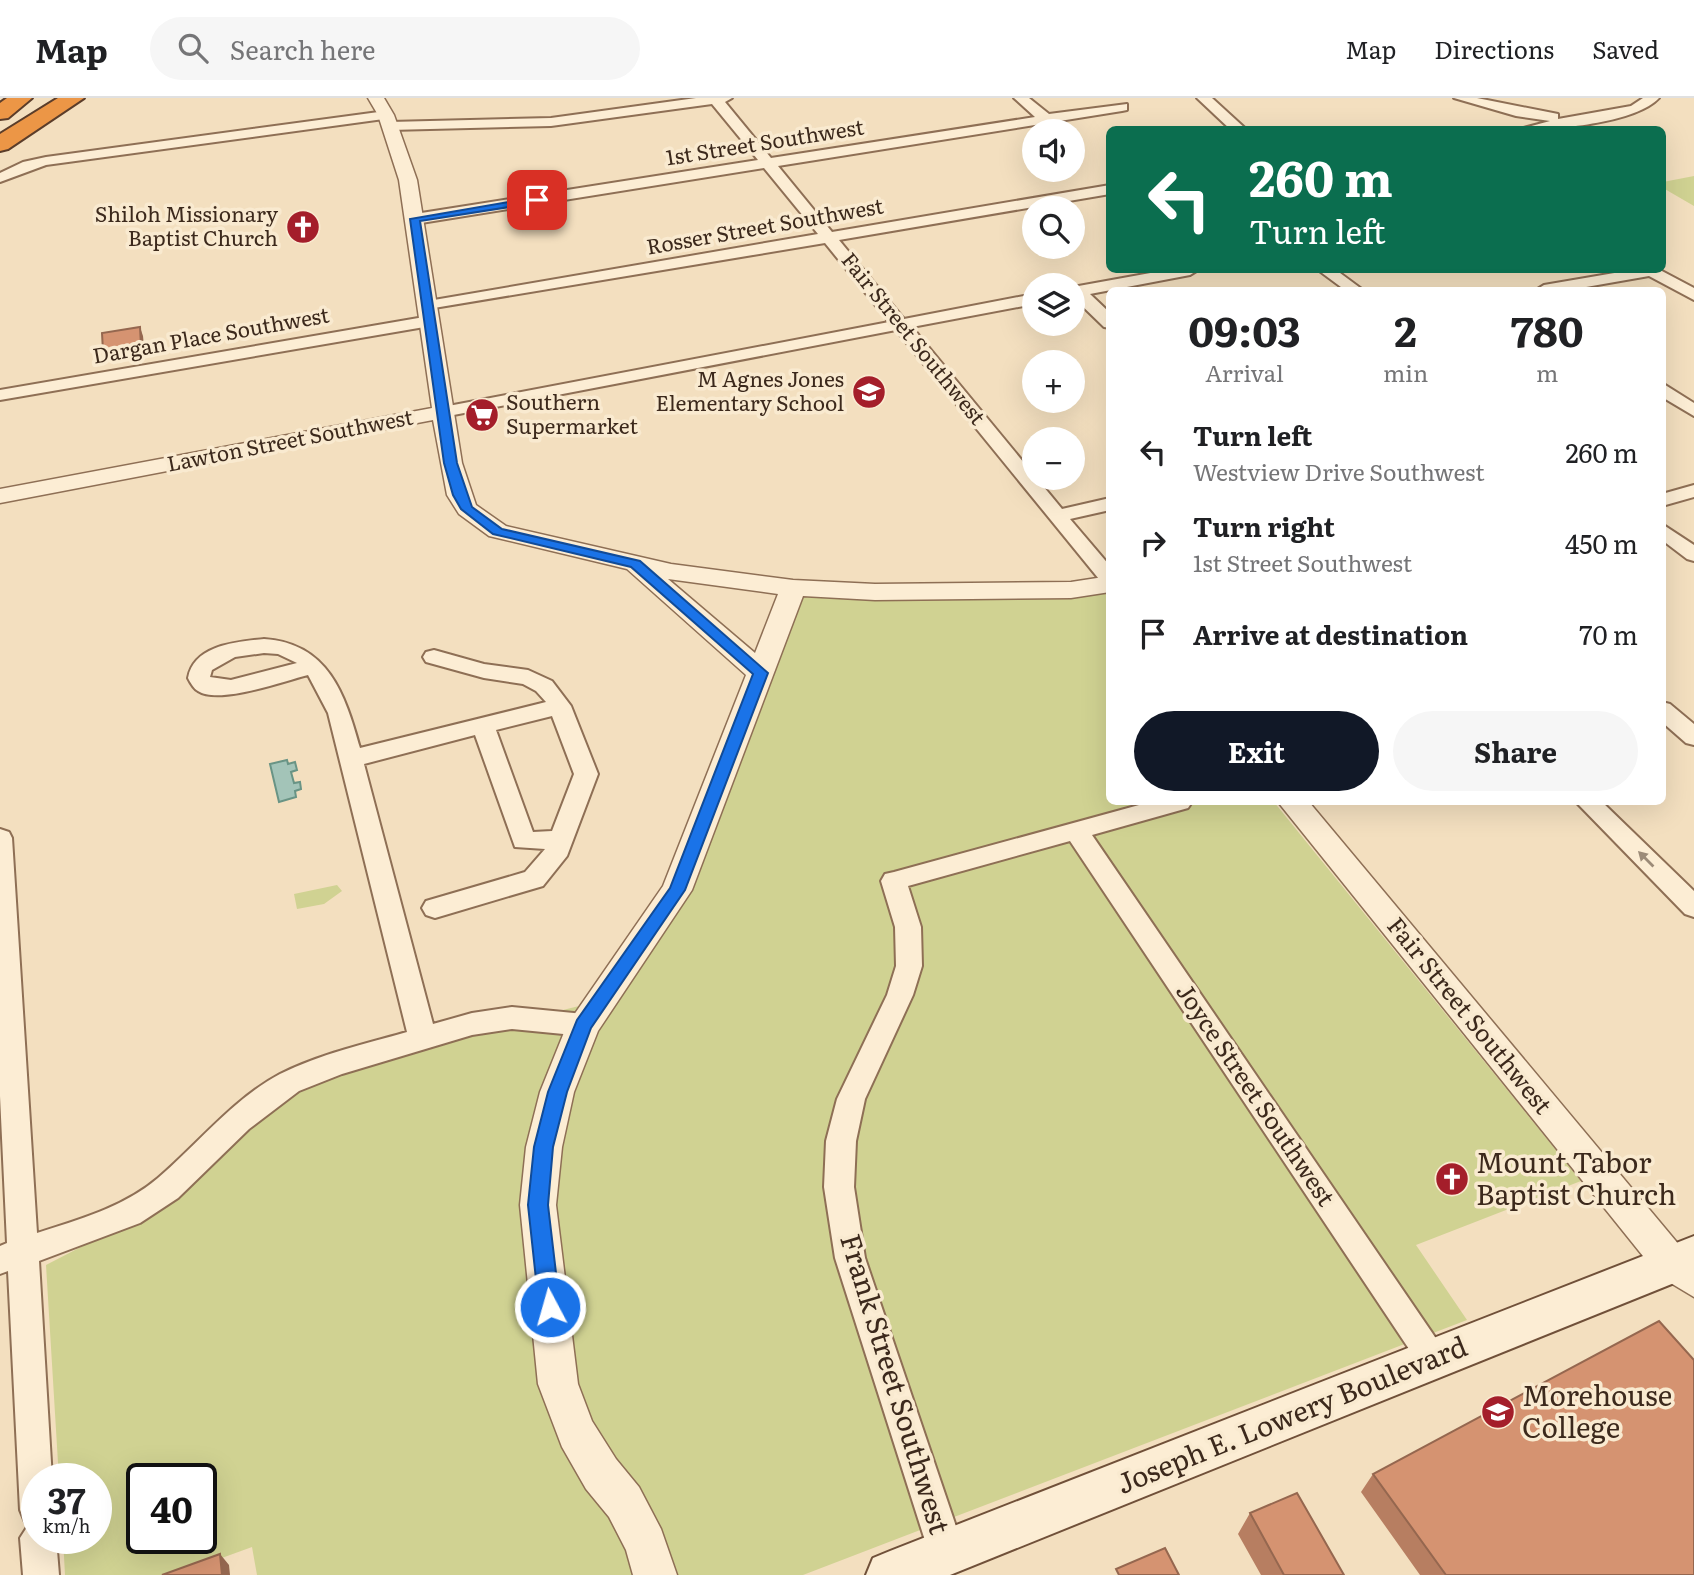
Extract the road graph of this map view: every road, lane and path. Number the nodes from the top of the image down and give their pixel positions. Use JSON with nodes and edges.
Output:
{"nodes":[{"id":1,"x":21,"y":98,"type":"edge"},
{"id":2,"x":46,"y":98,"type":"edge"},
{"id":3,"x":74,"y":98,"type":"edge"},
{"id":4,"x":376,"y":98,"type":"edge"},
{"id":5,"x":1021,"y":98,"type":"edge"},
{"id":6,"x":1204,"y":98,"type":"edge"},
{"id":7,"x":1461,"y":98,"type":"edge"},
{"id":8,"x":1652,"y":98,"type":"edge"},
{"id":9,"x":720,"y":99,"type":"edge"},
{"id":10,"x":1122,"y":107,"type":"dead end"},
{"id":11,"x":1496,"y":107,"type":"junction"},
{"id":12,"x":0,"y":113,"type":"edge"},
{"id":13,"x":1046,"y":119,"type":"joint"},
{"id":14,"x":1580,"y":119,"type":"junction"},
{"id":15,"x":388,"y":120,"type":"junction"},
{"id":16,"x":1022,"y":123,"type":"edge"},
{"id":17,"x":1236,"y":126,"type":"edge"},
{"id":18,"x":1510,"y":126,"type":"edge"},
{"id":19,"x":1543,"y":126,"type":"edge"},
{"id":20,"x":0,"y":132,"type":"edge"},
{"id":21,"x":0,"y":144,"type":"edge"},
{"id":22,"x":768,"y":164,"type":"junction"},
{"id":23,"x":0,"y":178,"type":"edge"},
{"id":24,"x":1106,"y":189,"type":"edge"},
{"id":25,"x":415,"y":219,"type":"junction"},
{"id":26,"x":829,"y":237,"type":"junction"},
{"id":27,"x":1170,"y":273,"type":"joint"},
{"id":28,"x":1330,"y":273,"type":"edge"},
{"id":29,"x":1550,"y":273,"type":"edge"},
{"id":30,"x":1569,"y":286,"type":"junction"},
{"id":31,"x":1186,"y":287,"type":"edge"},
{"id":32,"x":1351,"y":287,"type":"edge"},
{"id":33,"x":1563,"y":287,"type":"edge"},
{"id":34,"x":1085,"y":290,"type":"edge"},
{"id":35,"x":1694,"y":295,"type":"edge"},
{"id":36,"x":1022,"y":301,"type":"edge"},
{"id":37,"x":1085,"y":301,"type":"edge"},
{"id":38,"x":429,"y":314,"type":"junction"},
{"id":39,"x":1106,"y":319,"type":"edge"},
{"id":40,"x":901,"y":325,"type":"junction"},
{"id":41,"x":1666,"y":391,"type":"edge"},
{"id":42,"x":0,"y":395,"type":"edge"},
{"id":43,"x":1694,"y":411,"type":"edge"},
{"id":44,"x":443,"y":412,"type":"junction"},
{"id":45,"x":1694,"y":491,"type":"edge"},
{"id":46,"x":0,"y":496,"type":"edge"},
{"id":47,"x":1666,"y":499,"type":"edge"},
{"id":48,"x":1106,"y":505,"type":"edge"},
{"id":49,"x":1057,"y":516,"type":"junction"},
{"id":50,"x":1666,"y":533,"type":"edge"},
{"id":51,"x":1694,"y":555,"type":"edge"},
{"id":52,"x":635,"y":564,"type":"junction"},
{"id":53,"x":1106,"y":577,"type":"edge"},
{"id":54,"x":1106,"y":583,"type":"edge"},
{"id":55,"x":793,"y":588,"type":"junction"},
{"id":56,"x":435,"y":657,"type":"dead end"},
{"id":57,"x":311,"y":667,"type":"dead end"},
{"id":58,"x":761,"y":673,"type":"junction"},
{"id":59,"x":560,"y":706,"type":"junction"},
{"id":60,"x":1666,"y":712,"type":"edge"},
{"id":61,"x":483,"y":725,"type":"junction"},
{"id":62,"x":1694,"y":737,"type":"edge"},
{"id":63,"x":350,"y":759,"type":"junction"},
{"id":64,"x":1169,"y":805,"type":"edge"},
{"id":65,"x":1296,"y":805,"type":"edge"},
{"id":66,"x":1591,"y":805,"type":"edge"},
{"id":67,"x":1076,"y":831,"type":"junction"},
{"id":68,"x":0,"y":838,"type":"edge"},
{"id":69,"x":562,"y":839,"type":"junction"},
{"id":70,"x":1694,"y":907,"type":"edge"},
{"id":71,"x":435,"y":908,"type":"dead end"},
{"id":72,"x":4,"y":936,"type":"edge"},
{"id":73,"x":583,"y":1025,"type":"junction"},
{"id":74,"x":424,"y":1040,"type":"junction"},
{"id":75,"x":11,"y":1256,"type":"edge"},
{"id":76,"x":1687,"y":1266,"type":"edge"},
{"id":77,"x":1434,"y":1359,"type":"junction"},
{"id":78,"x":32,"y":1463,"type":"edge"},
{"id":79,"x":947,"y":1553,"type":"junction"},
{"id":80,"x":39,"y":1554,"type":"edge"},
{"id":81,"x":41,"y":1575,"type":"edge"},
{"id":82,"x":655,"y":1575,"type":"edge"},
{"id":83,"x":890,"y":1575,"type":"edge"}],
"edges":[{"from":1,"to":12,"type":"highway"},
{"from":2,"to":20,"type":"highway"},
{"from":3,"to":21,"type":"highway"},
{"from":4,"to":15,"type":"street"},
{"from":5,"to":13,"type":"street"},
{"from":6,"to":17,"type":"street"},
{"from":7,"to":11,"type":"street"},
{"from":8,"to":14,"type":"street"},
{"from":9,"to":15,"type":"street"},
{"from":9,"to":22,"type":"street","name":"Fair Street Southwest"},
{"from":10,"to":13,"type":"street","name":"1st Street Southwest"},
{"from":11,"to":14,"type":"street"},
{"from":11,"to":18,"type":"street"},
{"from":14,"to":19,"type":"street"},
{"from":15,"to":23,"type":"street"},
{"from":15,"to":25,"type":"street"},
{"from":16,"to":22,"type":"street","name":"1st Street Southwest"},
{"from":22,"to":25,"type":"street","name":"1st Street Southwest"},
{"from":22,"to":26,"type":"street","name":"Fair Street Southwest"},
{"from":24,"to":26,"type":"street","name":"Rosser Street Southwest"},
{"from":25,"to":38,"type":"street"},
{"from":26,"to":38,"type":"street","name":"Rosser Street Southwest"},
{"from":26,"to":40,"type":"street","name":"Fair Street Southwest"},
{"from":27,"to":31,"type":"street"},
{"from":27,"to":34,"type":"street"},
{"from":28,"to":32,"type":"street"},
{"from":29,"to":30,"type":"street"},
{"from":30,"to":33,"type":"street"},
{"from":30,"to":35,"type":"street"},
{"from":36,"to":40,"type":"street","name":"Lawton Street Southwest"},
{"from":37,"to":39,"type":"street"},
{"from":38,"to":42,"type":"street","name":"Dargan Place Southwest"},
{"from":38,"to":44,"type":"street"},
{"from":40,"to":44,"type":"street","name":"Lawton Street Southwest"},
{"from":40,"to":49,"type":"street","name":"Fair Street Southwest"},
{"from":41,"to":43,"type":"street"},
{"from":44,"to":46,"type":"street","name":"Lawton Street Southwest"},
{"from":44,"to":52,"type":"street"},
{"from":45,"to":47,"type":"street"},
{"from":48,"to":49,"type":"street"},
{"from":49,"to":53,"type":"street","name":"Fair Street Southwest"},
{"from":50,"to":51,"type":"street"},
{"from":52,"to":55,"type":"street"},
{"from":52,"to":58,"type":"street"},
{"from":54,"to":55,"type":"street"},
{"from":55,"to":58,"type":"street"},
{"from":56,"to":59,"type":"street"},
{"from":57,"to":63,"type":"street"},
{"from":58,"to":73,"type":"street"},
{"from":59,"to":61,"type":"street"},
{"from":59,"to":69,"type":"street"},
{"from":60,"to":62,"type":"street"},
{"from":61,"to":63,"type":"street"},
{"from":61,"to":69,"type":"street"},
{"from":63,"to":74,"type":"street"},
{"from":64,"to":67,"type":"street"},
{"from":65,"to":76,"type":"street","name":"Fair Street Southwest"},
{"from":70,"to":66,"type":"street","one_way":true},
{"from":67,"to":77,"type":"street","name":"Joyce Street Southwest"},
{"from":67,"to":79,"type":"street","name":"Frank Street Southwest"},
{"from":68,"to":72,"type":"street"},
{"from":69,"to":71,"type":"street"},
{"from":72,"to":75,"type":"street"},
{"from":73,"to":74,"type":"street"},
{"from":73,"to":82,"type":"street"},
{"from":74,"to":75,"type":"street"},
{"from":75,"to":78,"type":"street"},
{"from":76,"to":77,"type":"main road","name":"Joseph E. Lowery Boulevard"},
{"from":77,"to":79,"type":"main road","name":"Joseph E. Lowery Boulevard"},
{"from":79,"to":83,"type":"main road","name":"Joseph E. Lowery Boulevard"},
{"from":80,"to":81,"type":"street"}]}
